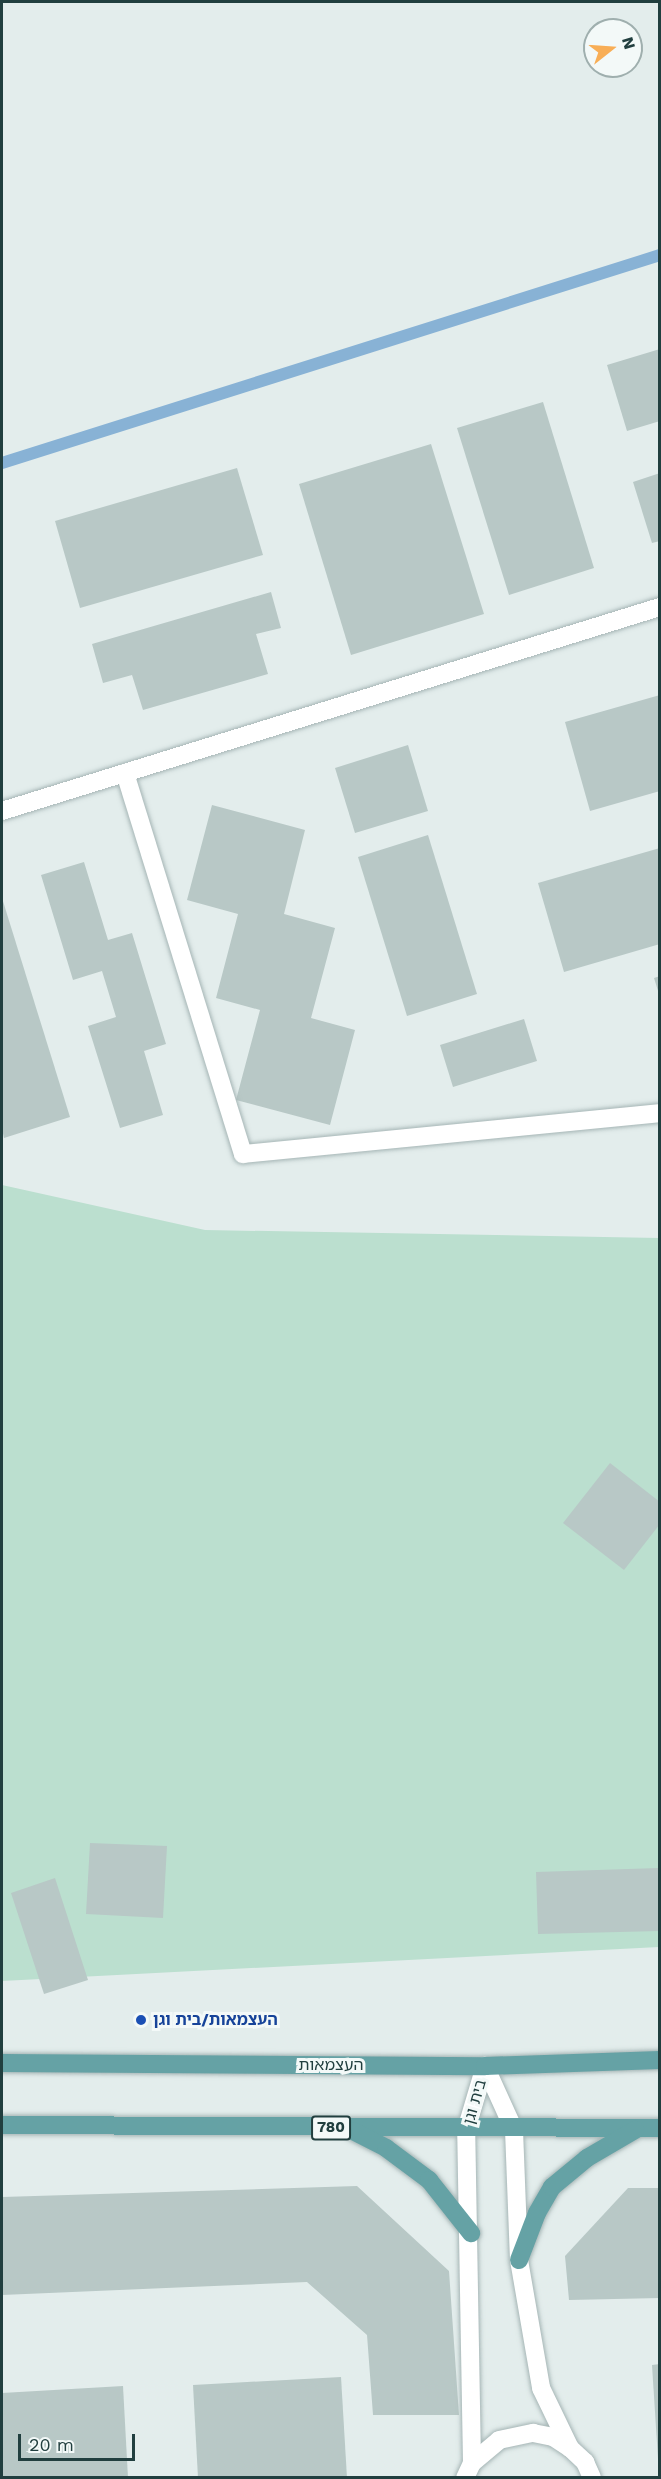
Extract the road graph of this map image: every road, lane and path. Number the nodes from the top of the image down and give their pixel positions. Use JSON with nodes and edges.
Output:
{"nodes":[{"id":1,"x":660,"y":606,"type":"edge"},
{"id":2,"x":125,"y":773,"type":"junction"},
{"id":3,"x":2,"y":811,"type":"edge"},
{"id":4,"x":660,"y":1113,"type":"edge"},
{"id":5,"x":660,"y":2060,"type":"edge"},
{"id":6,"x":2,"y":2063,"type":"edge"},
{"id":7,"x":485,"y":2066,"type":"junction"},
{"id":8,"x":2,"y":2125,"type":"edge"},
{"id":9,"x":349,"y":2128,"type":"junction"},
{"id":10,"x":660,"y":2128,"type":"edge"},
{"id":11,"x":637,"y":2129,"type":"junction"},
{"id":12,"x":466,"y":2130,"type":"junction"},
{"id":13,"x":514,"y":2130,"type":"junction"},
{"id":14,"x":471,"y":2233,"type":"junction"},
{"id":15,"x":519,"y":2260,"type":"junction"},
{"id":16,"x":570,"y":2448,"type":"junction"},
{"id":17,"x":468,"y":2470,"type":"edge"},
{"id":18,"x":592,"y":2478,"type":"edge"}],
"edges":[{"from":1,"to":2,"type":"street"},
{"from":2,"to":3,"type":"street"},
{"from":2,"to":4,"type":"street"},
{"from":5,"to":7,"type":"main road","name":"העצמאות"},
{"from":6,"to":7,"type":"main road","name":"העצמאות"},
{"from":7,"to":12,"type":"street","name":"בית וגן"},
{"from":7,"to":13,"type":"street","name":"בית וגן"},
{"from":8,"to":9,"type":"main road","number":"780"},
{"from":9,"to":12,"type":"main road","number":"780"},
{"from":9,"to":14,"type":"main road"},
{"from":10,"to":11,"type":"main road","number":"780"},
{"from":11,"to":13,"type":"main road","number":"780"},
{"from":11,"to":15,"type":"main road"},
{"from":12,"to":13,"type":"main road","number":"780"},
{"from":12,"to":14,"type":"street","name":"בית וגן"},
{"from":13,"to":15,"type":"street","name":"בית וגן"},
{"from":14,"to":17,"type":"street","name":"בית וגן"},
{"from":15,"to":16,"type":"street","name":"בית וגן"},
{"from":16,"to":17,"type":"street"},
{"from":16,"to":18,"type":"street"}]}
